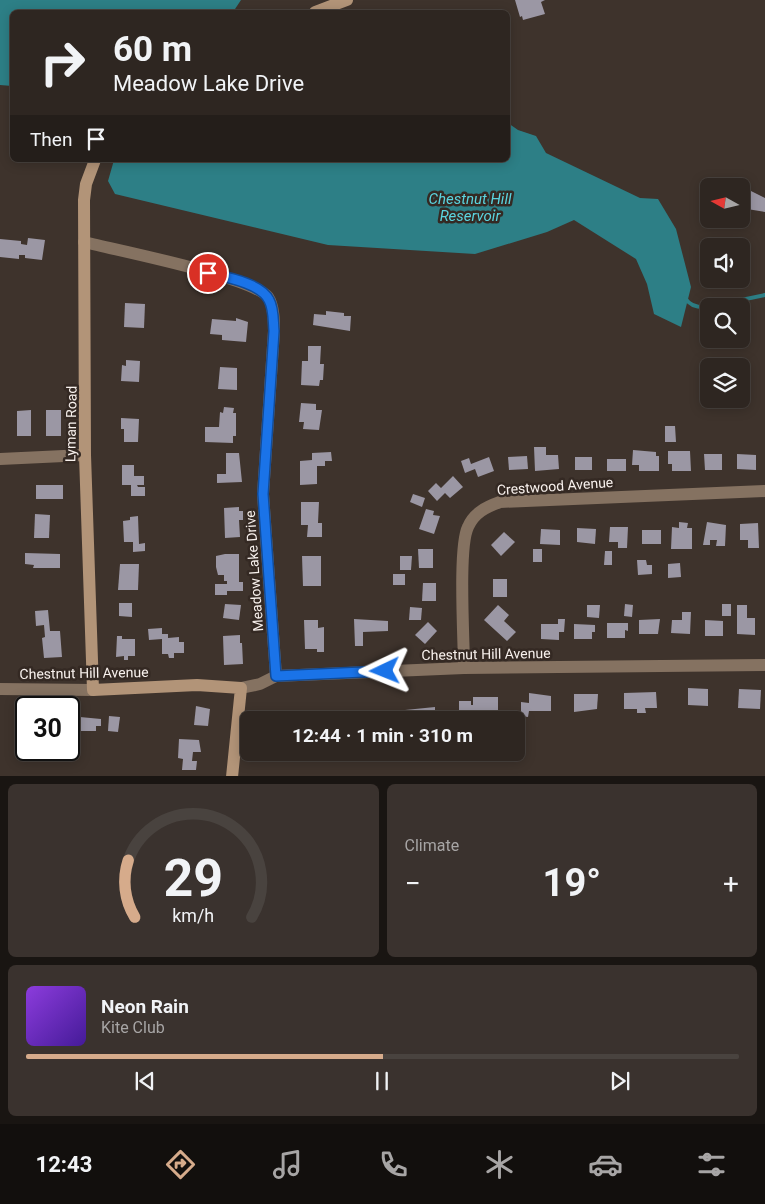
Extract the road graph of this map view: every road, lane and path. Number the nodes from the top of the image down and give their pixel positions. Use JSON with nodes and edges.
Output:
{"nodes":[{"id":1,"x":347,"y":0,"type":"edge"},
{"id":2,"x":320,"y":10,"type":"edge"},
{"id":3,"x":94,"y":162,"type":"edge"},
{"id":4,"x":84,"y":242,"type":"junction"},
{"id":5,"x":85,"y":455,"type":"junction"},
{"id":6,"x":0,"y":460,"type":"edge"},
{"id":7,"x":765,"y":490,"type":"edge"},
{"id":8,"x":765,"y":665,"type":"edge"},
{"id":9,"x":464,"y":668,"type":"junction"},
{"id":10,"x":276,"y":676,"type":"junction"},
{"id":11,"x":241,"y":688,"type":"junction"},
{"id":12,"x":0,"y":689,"type":"edge"},
{"id":13,"x":93,"y":690,"type":"junction"},
{"id":14,"x":232,"y":776,"type":"edge"}],
"edges":[{"from":1,"to":2,"type":"street"},
{"from":3,"to":4,"type":"street","name":"Lyman Road"},
{"from":4,"to":5,"type":"street","name":"Lyman Road"},
{"from":4,"to":10,"type":"street","name":"Meadow Lake Drive"},
{"from":5,"to":6,"type":"street"},
{"from":5,"to":13,"type":"street","name":"Lyman Road"},
{"from":7,"to":9,"type":"street","name":"Crestwood Avenue"},
{"from":8,"to":9,"type":"street","name":"Chestnut Hill Avenue"},
{"from":9,"to":10,"type":"street","name":"Chestnut Hill Avenue"},
{"from":10,"to":11,"type":"street","name":"Chestnut Hill Avenue"},
{"from":11,"to":13,"type":"street","name":"Chestnut Hill Avenue"},
{"from":11,"to":14,"type":"street"},
{"from":12,"to":13,"type":"street","name":"Chestnut Hill Avenue"}]}
